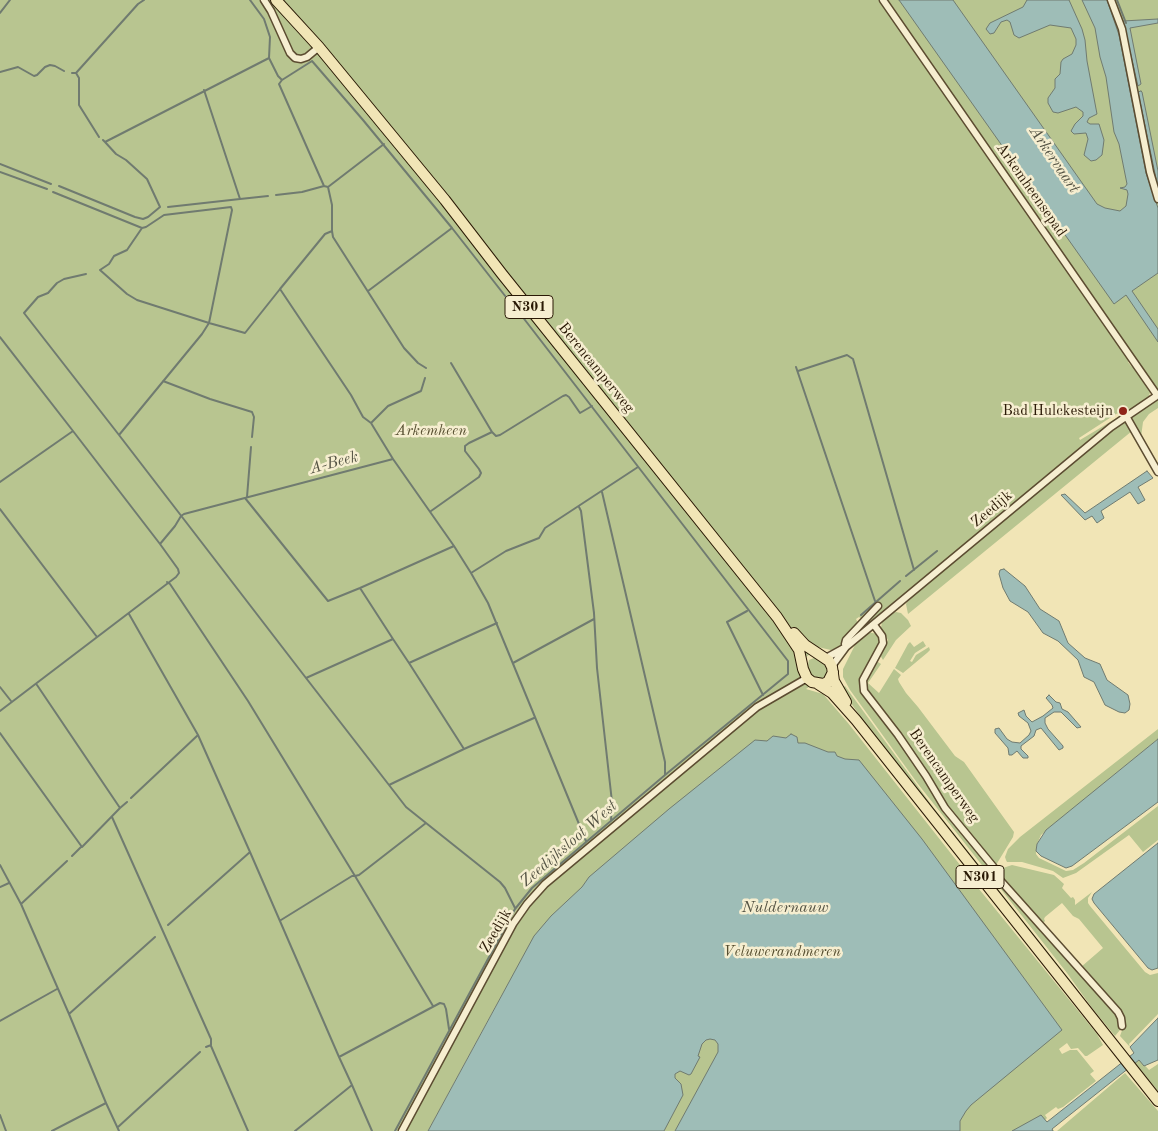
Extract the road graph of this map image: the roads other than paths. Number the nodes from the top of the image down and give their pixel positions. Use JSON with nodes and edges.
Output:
{"nodes":[{"id":1,"x":264,"y":0,"type":"edge"},
{"id":2,"x":276,"y":0,"type":"edge"},
{"id":3,"x":883,"y":0,"type":"edge"},
{"id":4,"x":1111,"y":0,"type":"edge"},
{"id":5,"x":319,"y":47,"type":"junction"},
{"id":6,"x":1158,"y":199,"type":"edge"},
{"id":7,"x":1158,"y":395,"type":"edge"},
{"id":8,"x":1126,"y":416,"type":"junction"},
{"id":9,"x":1158,"y":472,"type":"edge"},
{"id":10,"x":878,"y":606,"type":"dead end"},
{"id":11,"x":777,"y":617,"type":"junction"},
{"id":12,"x":874,"y":624,"type":"junction"},
{"id":13,"x":846,"y":647,"type":"junction"},
{"id":14,"x":828,"y":662,"type":"junction"},
{"id":15,"x":802,"y":663,"type":"junction"},
{"id":16,"x":807,"y":678,"type":"junction"},
{"id":17,"x":818,"y":684,"type":"junction"},
{"id":18,"x":856,"y":720,"type":"junction"},
{"id":19,"x":1122,"y":1026,"type":"dead end"},
{"id":20,"x":1158,"y":1101,"type":"edge"},
{"id":21,"x":402,"y":1131,"type":"edge"}],
"edges":[{"from":1,"to":5,"type":"street"},
{"from":2,"to":5,"type":"main road","name":"Berencamperweg","number":"N301"},
{"from":3,"to":7,"type":"street","name":"Arkemheensepad"},
{"from":4,"to":6,"type":"street"},
{"from":5,"to":11,"type":"main road","name":"Berencamperweg","number":"N301"},
{"from":7,"to":8,"type":"street","name":"Zeedijk"},
{"from":8,"to":9,"type":"street"},
{"from":8,"to":12,"type":"street","name":"Zeedijk"},
{"from":10,"to":13,"type":"street","name":"Zeedijk"},
{"from":11,"to":14,"type":"main road","name":"Berencamperweg","number":"N301"},
{"from":11,"to":15,"type":"main road","name":"Berencamperweg","number":"N301"},
{"from":12,"to":13,"type":"street","name":"Zeedijk"},
{"from":12,"to":19,"type":"street","name":"Berencamperweg"},
{"from":13,"to":14,"type":"street","name":"Zeedijk"},
{"from":14,"to":15,"type":"main road"},
{"from":14,"to":17,"type":"main road"},
{"from":14,"to":18,"type":"main road","name":"Berencamperweg","number":"N301"},
{"from":15,"to":16,"type":"main road"},
{"from":16,"to":17,"type":"main road"},
{"from":16,"to":21,"type":"street","name":"Zeedijk"},
{"from":17,"to":18,"type":"main road","name":"Berencamperweg","number":"N301"},
{"from":18,"to":20,"type":"main road","name":"Berencamperweg","number":"N301"}]}
